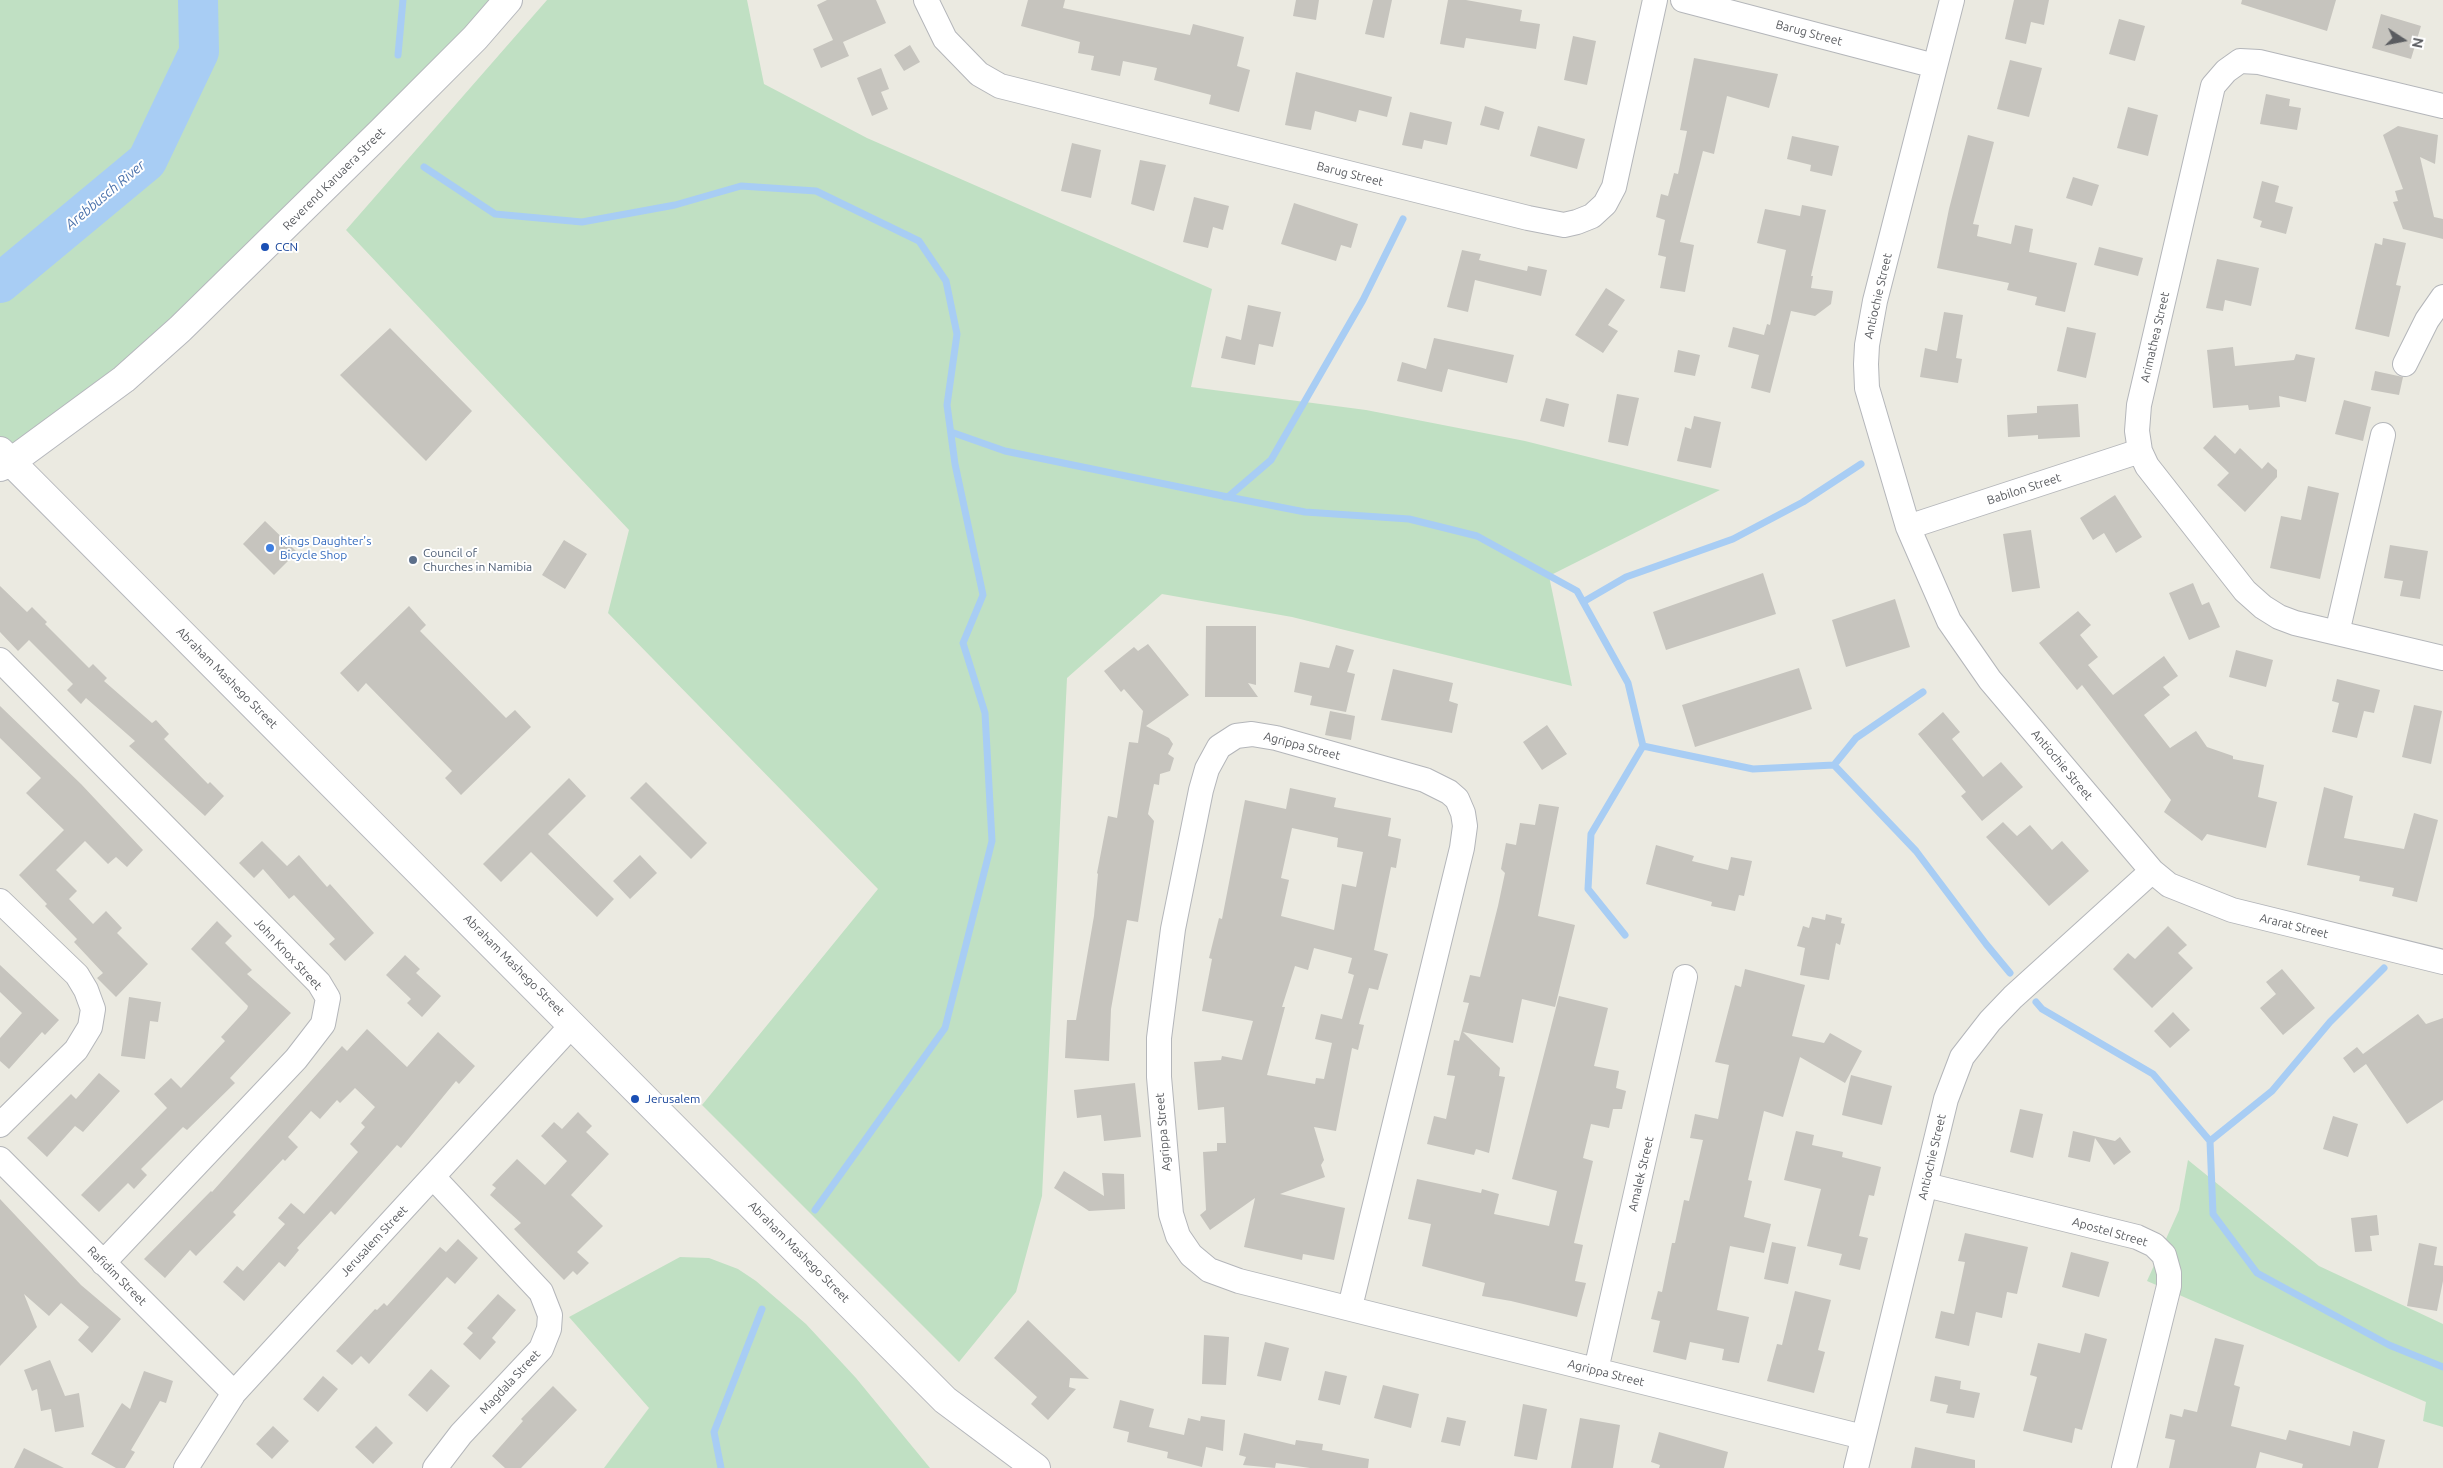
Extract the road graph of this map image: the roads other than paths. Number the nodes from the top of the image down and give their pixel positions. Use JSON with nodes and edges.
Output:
{"nodes":[{"id":1,"x":508,"y":0,"type":"edge"},
{"id":2,"x":926,"y":0,"type":"edge"},
{"id":3,"x":1654,"y":0,"type":"edge"},
{"id":4,"x":1683,"y":0,"type":"edge"},
{"id":5,"x":1952,"y":0,"type":"edge"},
{"id":6,"x":1935,"y":66,"type":"junction"},
{"id":7,"x":2443,"y":106,"type":"edge"},
{"id":8,"x":2443,"y":297,"type":"edge"},
{"id":9,"x":2405,"y":364,"type":"dead end"},
{"id":10,"x":2384,"y":435,"type":"dead end"},
{"id":11,"x":2140,"y":452,"type":"junction"},
{"id":12,"x":4,"y":460,"type":"edge"},
{"id":13,"x":1908,"y":527,"type":"junction"},
{"id":14,"x":2337,"y":634,"type":"junction"},
{"id":15,"x":2443,"y":658,"type":"edge"},
{"id":16,"x":0,"y":660,"type":"edge"},
{"id":17,"x":2152,"y":871,"type":"junction"},
{"id":18,"x":0,"y":901,"type":"edge"},
{"id":19,"x":2443,"y":962,"type":"edge"},
{"id":20,"x":1685,"y":977,"type":"dead end"},
{"id":21,"x":573,"y":1024,"type":"junction"},
{"id":22,"x":0,"y":1126,"type":"edge"},
{"id":23,"x":0,"y":1160,"type":"edge"},
{"id":24,"x":433,"y":1177,"type":"junction"},
{"id":25,"x":1926,"y":1184,"type":"junction"},
{"id":26,"x":103,"y":1263,"type":"junction"},
{"id":27,"x":1350,"y":1307,"type":"junction"},
{"id":28,"x":1596,"y":1370,"type":"junction"},
{"id":29,"x":234,"y":1393,"type":"junction"},
{"id":30,"x":1863,"y":1436,"type":"junction"},
{"id":31,"x":186,"y":1468,"type":"edge"},
{"id":32,"x":435,"y":1468,"type":"edge"},
{"id":33,"x":1036,"y":1468,"type":"edge"},
{"id":34,"x":1856,"y":1468,"type":"edge"},
{"id":35,"x":2124,"y":1468,"type":"edge"}],
"edges":[{"from":1,"to":12,"type":"main road","name":"Reverend Karuaera Street"},
{"from":2,"to":3,"type":"street","name":"Barug Street"},
{"from":4,"to":6,"type":"street","name":"Barug Street"},
{"from":5,"to":6,"type":"street","name":"Antiochie Street"},
{"from":6,"to":13,"type":"street","name":"Antiochie Street"},
{"from":7,"to":11,"type":"street","name":"Arimathea Street"},
{"from":8,"to":9,"type":"street"},
{"from":10,"to":14,"type":"street"},
{"from":11,"to":13,"type":"street","name":"Babilon Street"},
{"from":11,"to":14,"type":"street","name":"Arimathea Street"},
{"from":12,"to":21,"type":"main road","name":"Abraham Mashego Street"},
{"from":13,"to":17,"type":"street","name":"Antiochie Street"},
{"from":14,"to":15,"type":"street","name":"Arimathea Street"},
{"from":16,"to":26,"type":"street","name":"John Knox Street"},
{"from":17,"to":19,"type":"street","name":"Ararat Street"},
{"from":17,"to":25,"type":"street","name":"Antiochie Street"},
{"from":18,"to":22,"type":"street"},
{"from":20,"to":28,"type":"street","name":"Amalek Street"},
{"from":21,"to":24,"type":"street","name":"Jerusalem Street"},
{"from":21,"to":33,"type":"main road","name":"Abraham Mashego Street"},
{"from":23,"to":26,"type":"street","name":"Rafidim Street"},
{"from":24,"to":29,"type":"street","name":"Jerusalem Street"},
{"from":24,"to":32,"type":"street","name":"Magdala Street"},
{"from":25,"to":30,"type":"street","name":"Antiochie Street"},
{"from":25,"to":35,"type":"street","name":"Apostel Street"},
{"from":26,"to":29,"type":"street","name":"Rafidim Street"},
{"from":27,"to":27,"type":"street","name":"Agrippa Street"},
{"from":27,"to":28,"type":"street","name":"Agrippa Street"},
{"from":28,"to":30,"type":"street","name":"Agrippa Street"},
{"from":29,"to":31,"type":"street","name":"Jerusalem Street"},
{"from":30,"to":34,"type":"street","name":"Antiochie Street"}]}
